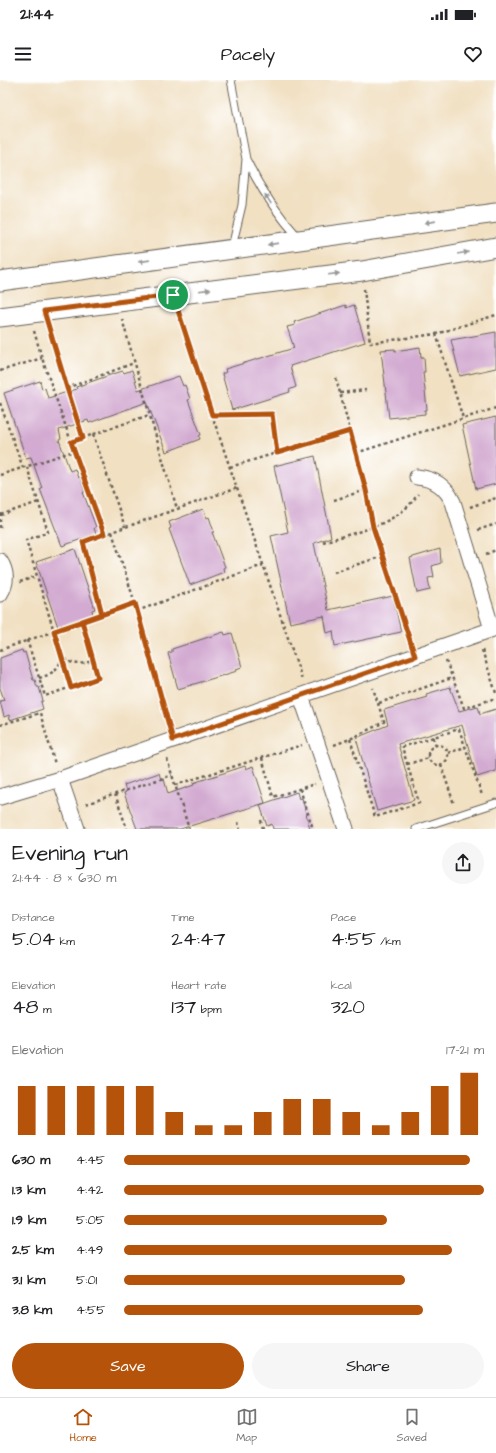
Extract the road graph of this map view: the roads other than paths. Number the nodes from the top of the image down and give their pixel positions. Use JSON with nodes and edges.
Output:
{"nodes":[{"id":1,"x":231,"y":80,"type":"edge"},
{"id":2,"x":246,"y":159,"type":"junction"},
{"id":3,"x":496,"y":213,"type":"edge"},
{"id":4,"x":301,"y":240,"type":"junction"},
{"id":5,"x":496,"y":247,"type":"edge"},
{"id":6,"x":232,"y":249,"type":"junction"},
{"id":7,"x":0,"y":281,"type":"edge"},
{"id":8,"x":0,"y":317,"type":"edge"},
{"id":9,"x":422,"y":477,"type":"road end"},
{"id":10,"x":0,"y":561,"type":"edge"},
{"id":11,"x":0,"y":594,"type":"edge"},
{"id":12,"x":494,"y":629,"type":"edge"},
{"id":13,"x":304,"y":695,"type":"junction"},
{"id":14,"x":60,"y":779,"type":"junction"},
{"id":15,"x":0,"y":795,"type":"edge"},
{"id":16,"x":496,"y":803,"type":"edge"},
{"id":17,"x":77,"y":829,"type":"edge"},
{"id":18,"x":346,"y":829,"type":"edge"},
{"id":19,"x":416,"y":829,"type":"edge"}],
"edges":[{"from":1,"to":2,"type":"lane"},
{"from":4,"to":2,"type":"lane","one_way":true},
{"from":2,"to":6,"type":"lane"},
{"from":3,"to":4,"type":"street","one_way":true},
{"from":4,"to":6,"type":"street","one_way":true},
{"from":8,"to":5,"type":"street","one_way":true},
{"from":6,"to":7,"type":"street","one_way":true},
{"from":9,"to":12,"type":"street"},
{"from":10,"to":11,"type":"street"},
{"from":12,"to":13,"type":"street"},
{"from":13,"to":14,"type":"street"},
{"from":13,"to":18,"type":"street"},
{"from":14,"to":15,"type":"street"},
{"from":14,"to":17,"type":"street"},
{"from":16,"to":19,"type":"lane"}]}
